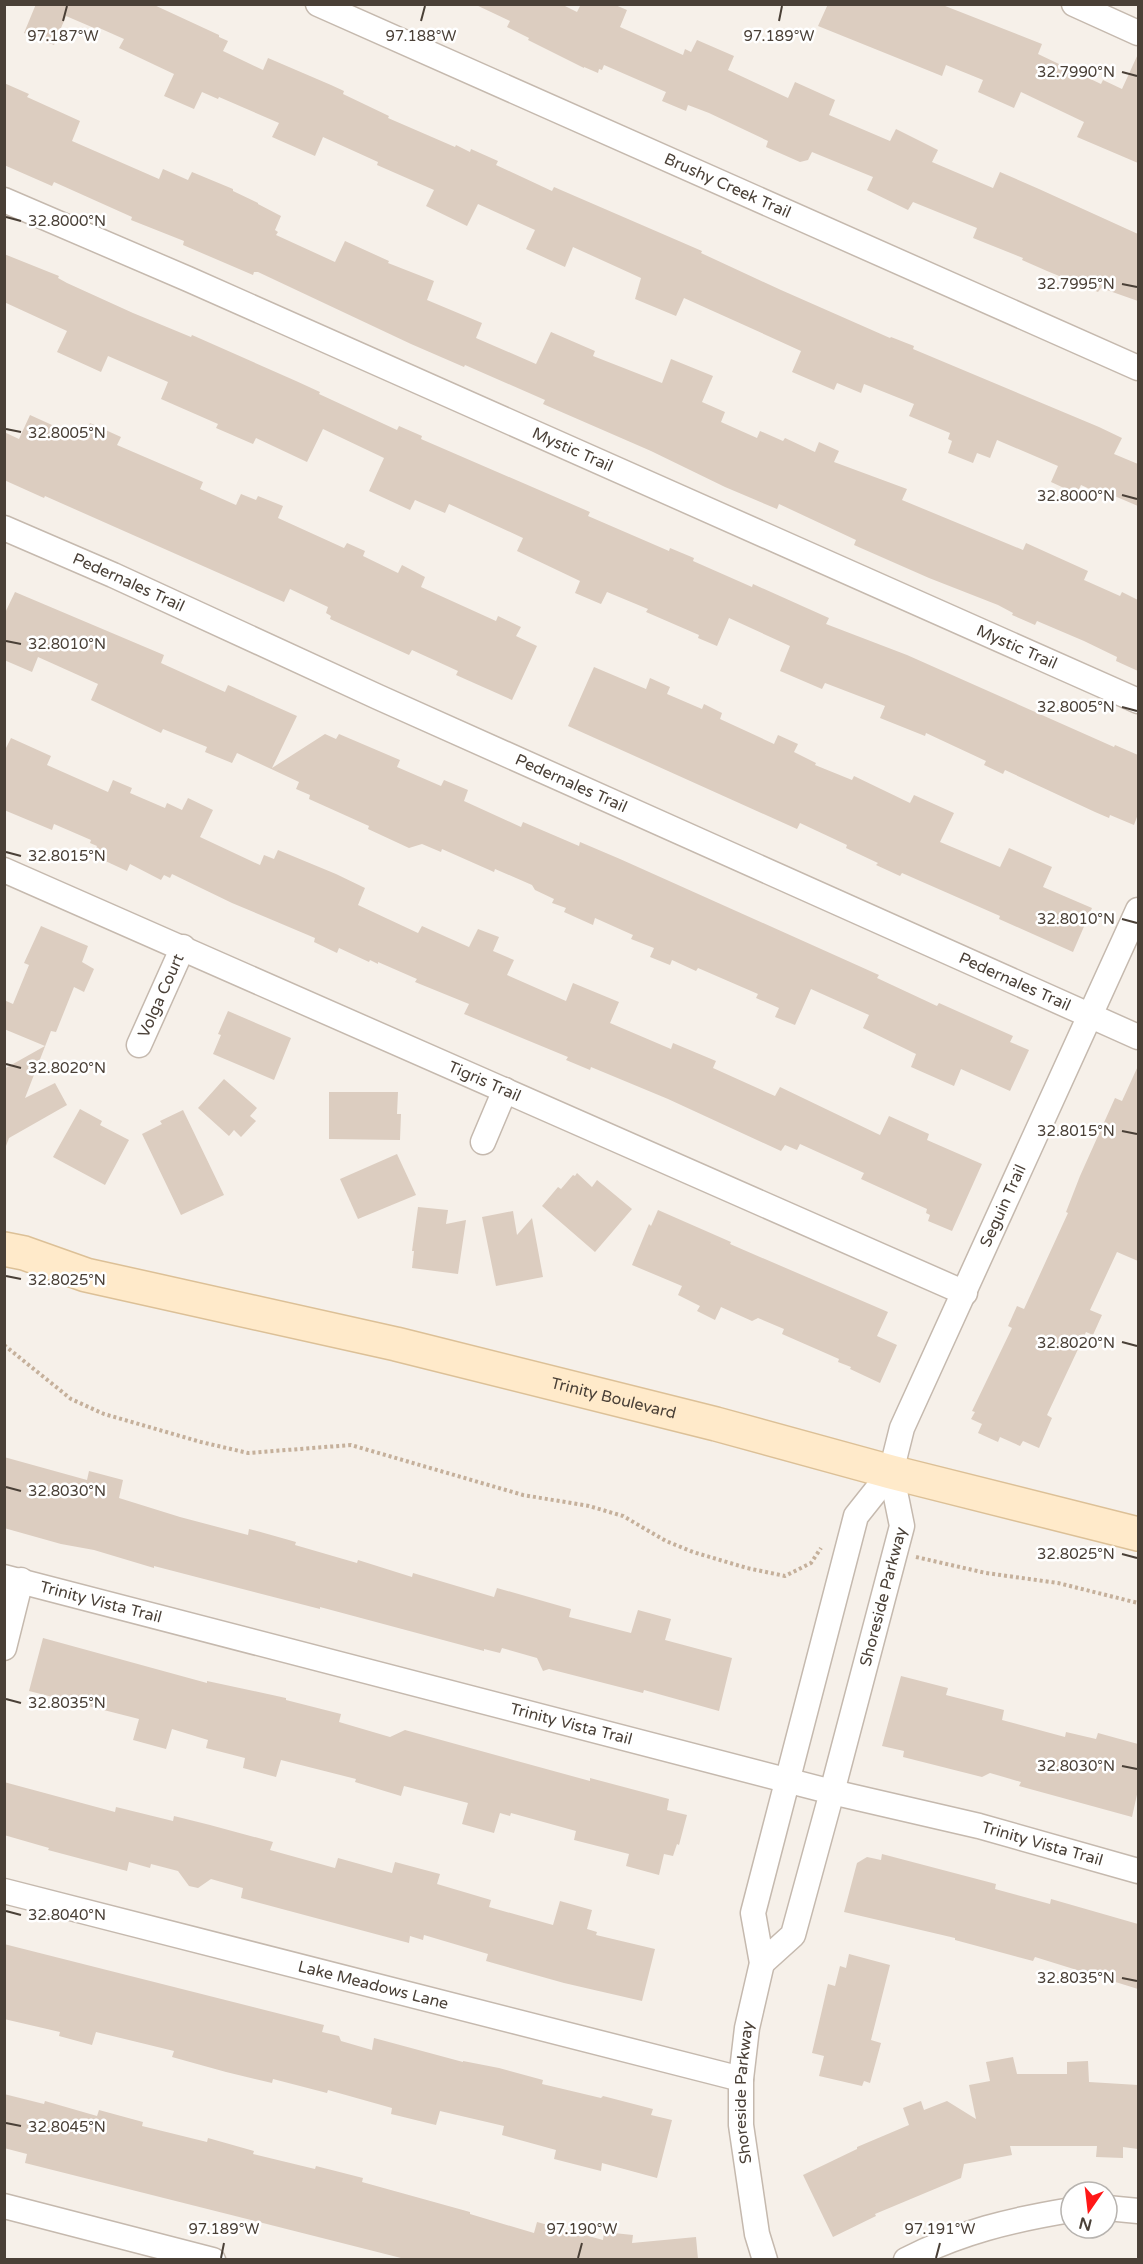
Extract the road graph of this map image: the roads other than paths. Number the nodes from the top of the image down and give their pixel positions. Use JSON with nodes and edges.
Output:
{"nodes":[{"id":1,"x":318,"y":4,"type":"edge"},
{"id":2,"x":1074,"y":4,"type":"edge"},
{"id":3,"x":1138,"y":33,"type":"edge"},
{"id":4,"x":4,"y":200,"type":"edge"},
{"id":5,"x":1138,"y":368,"type":"edge"},
{"id":6,"x":4,"y":528,"type":"edge"},
{"id":7,"x":1138,"y":701,"type":"edge"},
{"id":8,"x":4,"y":870,"type":"edge"},
{"id":9,"x":1138,"y":910,"type":"edge"},
{"id":10,"x":183,"y":947,"type":"junction"},
{"id":11,"x":1091,"y":1016,"type":"junction"},
{"id":12,"x":1138,"y":1037,"type":"edge"},
{"id":13,"x":139,"y":1046,"type":"dead end"},
{"id":14,"x":505,"y":1090,"type":"junction"},
{"id":15,"x":483,"y":1142,"type":"dead end"},
{"id":16,"x":4,"y":1249,"type":"edge"},
{"id":17,"x":4,"y":1272,"type":"edge"},
{"id":18,"x":86,"y":1275,"type":"junction"},
{"id":19,"x":965,"y":1293,"type":"junction"},
{"id":20,"x":891,"y":1472,"type":"junction"},
{"id":21,"x":1138,"y":1534,"type":"edge"},
{"id":22,"x":13,"y":1578,"type":"edge"},
{"id":23,"x":4,"y":1648,"type":"edge"},
{"id":24,"x":786,"y":1781,"type":"junction"},
{"id":25,"x":832,"y":1792,"type":"junction"},
{"id":26,"x":1138,"y":1871,"type":"edge"},
{"id":27,"x":4,"y":1891,"type":"edge"},
{"id":28,"x":762,"y":1963,"type":"junction"},
{"id":29,"x":741,"y":2079,"type":"junction"},
{"id":30,"x":4,"y":2206,"type":"edge"},
{"id":31,"x":1119,"y":2209,"type":"edge"},
{"id":32,"x":1138,"y":2211,"type":"edge"},
{"id":33,"x":1059,"y":2212,"type":"edge"},
{"id":34,"x":213,"y":2259,"type":"edge"},
{"id":35,"x":765,"y":2259,"type":"edge"},
{"id":36,"x":906,"y":2259,"type":"edge"}],
"edges":[{"from":1,"to":5,"type":"street","name":"Brushy Creek Trail"},
{"from":2,"to":3,"type":"street"},
{"from":4,"to":7,"type":"street","name":"Mystic Trail"},
{"from":6,"to":11,"type":"street","name":"Pedernales Trail"},
{"from":8,"to":10,"type":"street","name":"Tigris Trail"},
{"from":9,"to":11,"type":"street","name":"Seguin Trail"},
{"from":10,"to":13,"type":"street","name":"Volga Court"},
{"from":10,"to":14,"type":"street","name":"Tigris Trail"},
{"from":11,"to":12,"type":"street","name":"Pedernales Trail"},
{"from":11,"to":19,"type":"street","name":"Seguin Trail"},
{"from":14,"to":15,"type":"street"},
{"from":14,"to":19,"type":"street","name":"Tigris Trail"},
{"from":16,"to":18,"type":"main road","name":"Trinity Boulevard"},
{"from":17,"to":18,"type":"main road","name":"Trinity Boulevard"},
{"from":18,"to":20,"type":"main road","name":"Trinity Boulevard"},
{"from":19,"to":20,"type":"street","name":"Seguin Trail"},
{"from":20,"to":21,"type":"main road","name":"Trinity Boulevard"},
{"from":20,"to":24,"type":"street","name":"Shoreside Parkway"},
{"from":20,"to":25,"type":"street","name":"Shoreside Parkway"},
{"from":22,"to":23,"type":"street"},
{"from":22,"to":24,"type":"street","name":"Trinity Vista Trail"},
{"from":24,"to":25,"type":"street","name":"Trinity Vista Trail"},
{"from":24,"to":28,"type":"street","name":"Shoreside Parkway"},
{"from":25,"to":26,"type":"street","name":"Trinity Vista Trail"},
{"from":25,"to":28,"type":"street","name":"Shoreside Parkway"},
{"from":27,"to":29,"type":"street","name":"Lake Meadows Lane"},
{"from":28,"to":29,"type":"street","name":"Shoreside Parkway"},
{"from":29,"to":35,"type":"street","name":"Shoreside Parkway"},
{"from":30,"to":34,"type":"street"},
{"from":31,"to":32,"type":"street"},
{"from":33,"to":36,"type":"street"}]}
